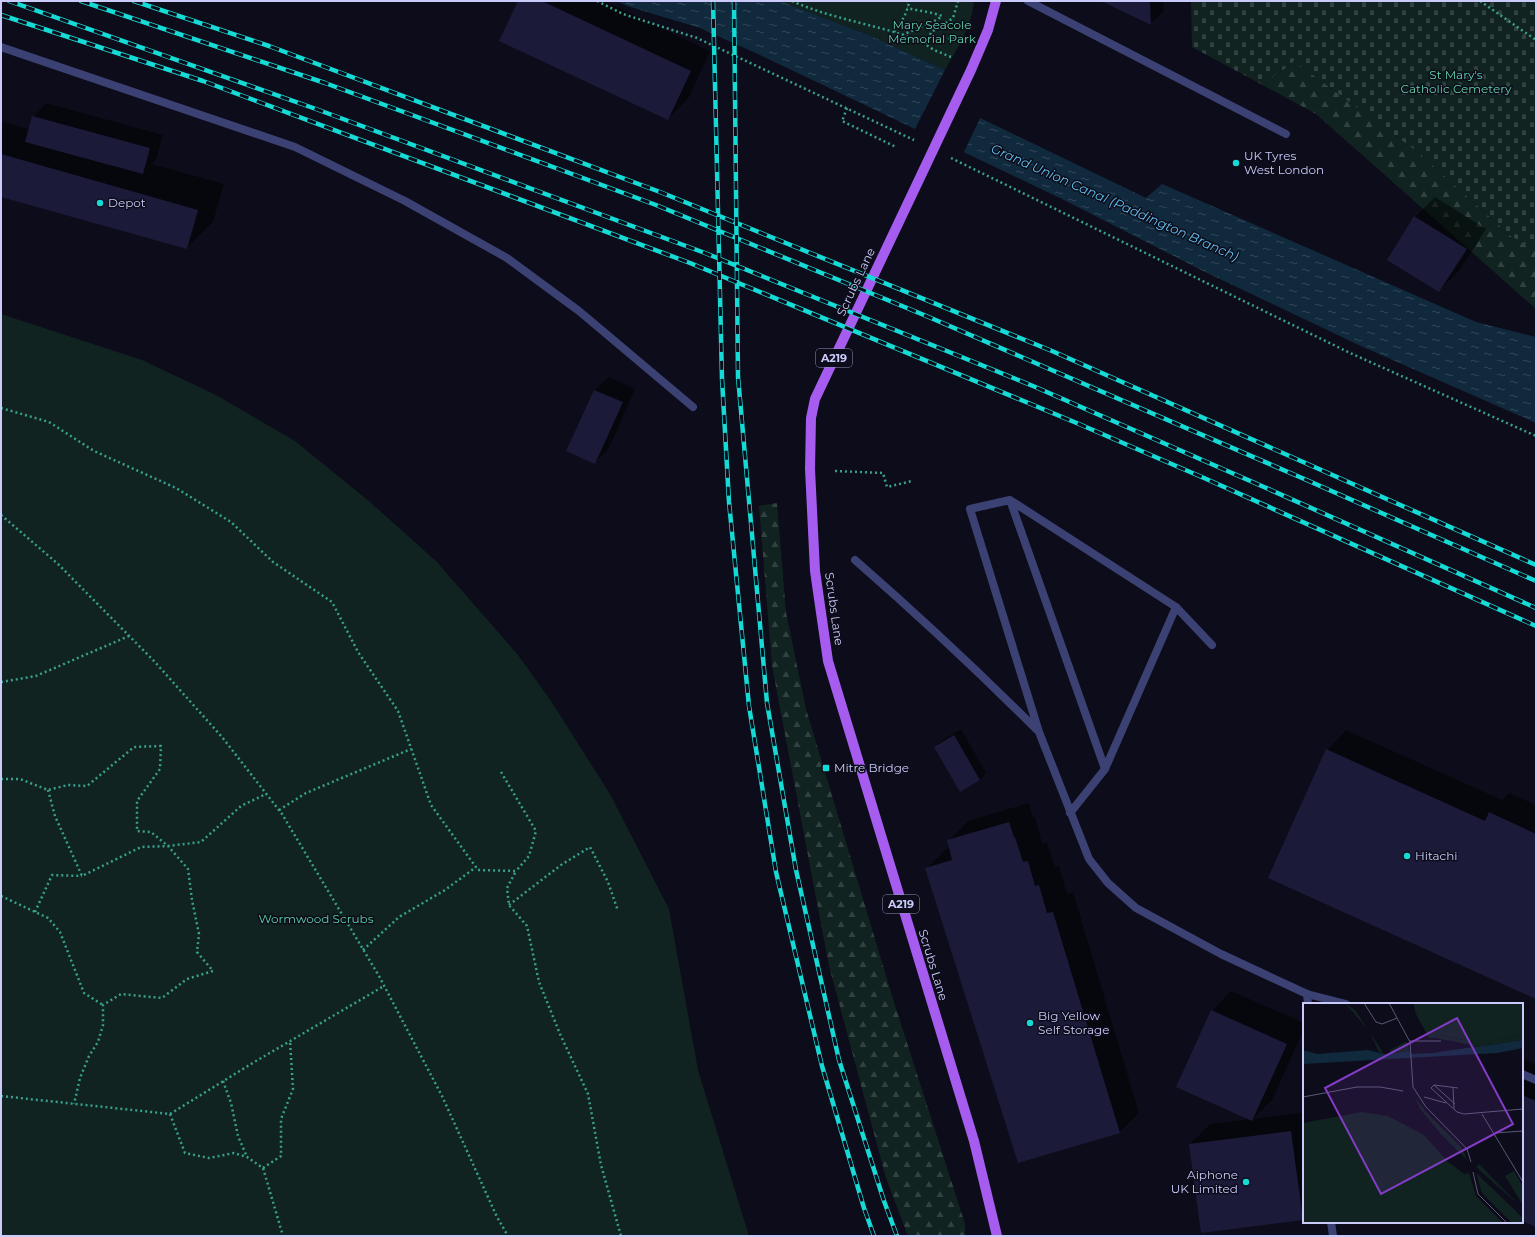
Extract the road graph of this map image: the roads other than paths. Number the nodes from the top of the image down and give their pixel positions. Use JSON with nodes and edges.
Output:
{"nodes":[{"id":1,"x":996,"y":1,"type":"edge"},
{"id":2,"x":1028,"y":1,"type":"edge"},
{"id":3,"x":1,"y":47,"type":"edge"},
{"id":4,"x":1286,"y":134,"type":"dead end"},
{"id":5,"x":693,"y":407,"type":"dead end"},
{"id":6,"x":1010,"y":500,"type":"junction"},
{"id":7,"x":855,"y":560,"type":"dead end"},
{"id":8,"x":1176,"y":607,"type":"junction"},
{"id":9,"x":1212,"y":645,"type":"dead end"},
{"id":10,"x":1039,"y":732,"type":"junction"},
{"id":11,"x":1105,"y":769,"type":"junction"},
{"id":12,"x":1070,"y":813,"type":"junction"},
{"id":13,"x":1307,"y":994,"type":"junction"},
{"id":14,"x":1308,"y":1003,"type":"edge"},
{"id":15,"x":1342,"y":1003,"type":"edge"},
{"id":16,"x":1523,"y":1074,"type":"edge"},
{"id":17,"x":1536,"y":1080,"type":"edge"},
{"id":18,"x":1331,"y":1223,"type":"edge"},
{"id":19,"x":997,"y":1236,"type":"edge"},
{"id":20,"x":1333,"y":1236,"type":"edge"}],
"edges":[{"from":1,"to":19,"type":"main road","name":"Scrubs Lane","number":"A219"},
{"from":2,"to":4,"type":"street"},
{"from":3,"to":5,"type":"street"},
{"from":6,"to":8,"type":"street"},
{"from":6,"to":10,"type":"street"},
{"from":6,"to":11,"type":"street"},
{"from":7,"to":10,"type":"street"},
{"from":8,"to":9,"type":"street"},
{"from":8,"to":11,"type":"street"},
{"from":10,"to":12,"type":"street"},
{"from":11,"to":12,"type":"street"},
{"from":12,"to":13,"type":"street"},
{"from":13,"to":14,"type":"street"},
{"from":13,"to":15,"type":"street"},
{"from":16,"to":17,"type":"street"},
{"from":18,"to":20,"type":"street"}]}
